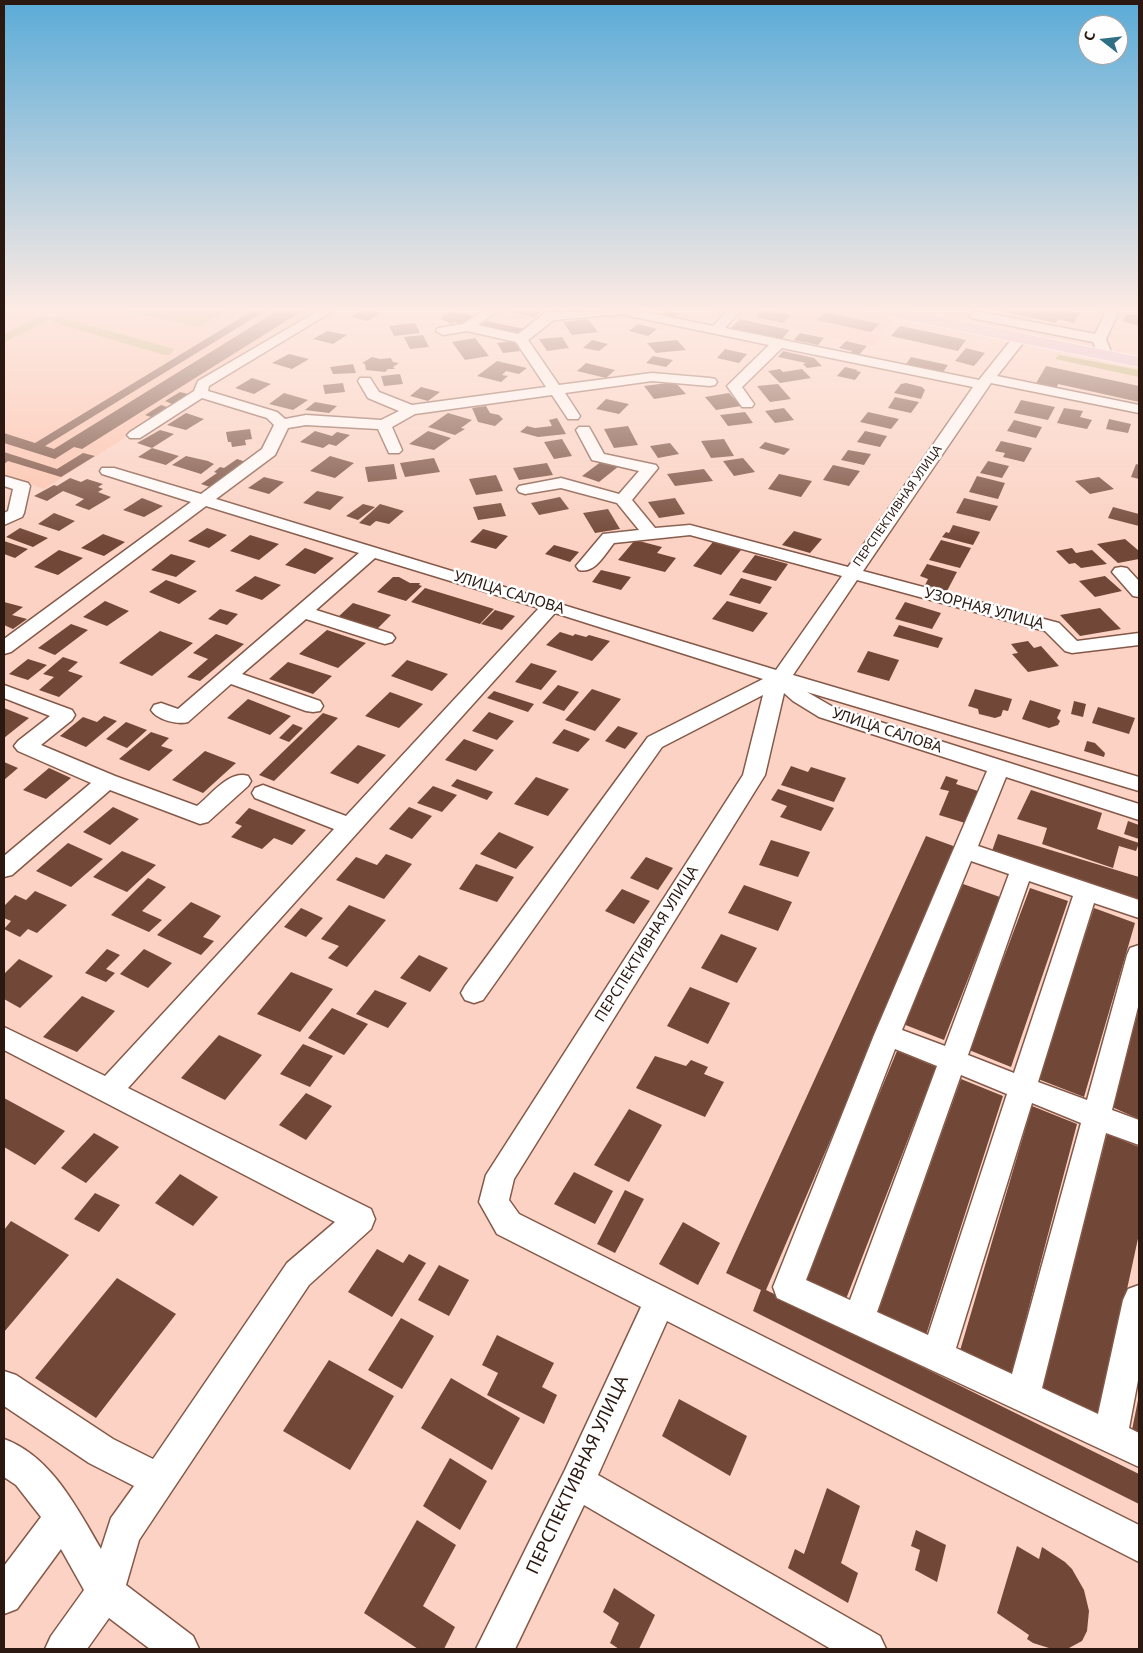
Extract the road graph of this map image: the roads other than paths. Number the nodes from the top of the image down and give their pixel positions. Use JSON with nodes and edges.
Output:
{"nodes":[{"id":1,"x":202,"y":388,"type":"edge"},
{"id":2,"x":369,"y":388,"type":"edge"},
{"id":3,"x":553,"y":388,"type":"edge"},
{"id":4,"x":576,"y":388,"type":"edge"},
{"id":5,"x":736,"y":388,"type":"edge"},
{"id":6,"x":981,"y":388,"type":"edge"},
{"id":7,"x":1020,"y":388,"type":"edge"},
{"id":8,"x":555,"y":391,"type":"junction"},
{"id":9,"x":200,"y":393,"type":"junction"},
{"id":10,"x":747,"y":404,"type":"dead end"},
{"id":11,"x":1139,"y":409,"type":"edge"},
{"id":12,"x":411,"y":410,"type":"junction"},
{"id":13,"x":573,"y":416,"type":"dead end"},
{"id":14,"x":282,"y":424,"type":"junction"},
{"id":15,"x":384,"y":425,"type":"junction"},
{"id":16,"x":584,"y":430,"type":"dead end"},
{"id":17,"x":135,"y":435,"type":"dead end"},
{"id":18,"x":394,"y":450,"type":"dead end"},
{"id":19,"x":108,"y":471,"type":"dead end"},
{"id":20,"x":4,"y":481,"type":"edge"},
{"id":21,"x":525,"y":489,"type":"dead end"},
{"id":22,"x":206,"y":500,"type":"junction"},
{"id":23,"x":623,"y":500,"type":"junction"},
{"id":24,"x":4,"y":520,"type":"edge"},
{"id":25,"x":651,"y":534,"type":"junction"},
{"id":26,"x":372,"y":551,"type":"junction"},
{"id":27,"x":585,"y":566,"type":"dead end"},
{"id":28,"x":1121,"y":572,"type":"dead end"},
{"id":29,"x":852,"y":573,"type":"junction"},
{"id":30,"x":1139,"y":592,"type":"edge"},
{"id":31,"x":551,"y":606,"type":"junction"},
{"id":32,"x":301,"y":611,"type":"junction"},
{"id":33,"x":385,"y":638,"type":"dead end"},
{"id":34,"x":1139,"y":639,"type":"edge"},
{"id":35,"x":4,"y":648,"type":"edge"},
{"id":36,"x":227,"y":676,"type":"junction"},
{"id":37,"x":781,"y":678,"type":"junction"},
{"id":38,"x":4,"y":691,"type":"edge"},
{"id":39,"x":313,"y":706,"type":"dead end"},
{"id":40,"x":161,"y":710,"type":"dead end"},
{"id":41,"x":999,"y":767,"type":"junction"},
{"id":42,"x":107,"y":781,"type":"junction"},
{"id":43,"x":240,"y":781,"type":"dead end"},
{"id":44,"x":1139,"y":784,"type":"edge"},
{"id":45,"x":263,"y":793,"type":"dead end"},
{"id":46,"x":1139,"y":812,"type":"edge"},
{"id":47,"x":350,"y":826,"type":"junction"},
{"id":48,"x":965,"y":850,"type":"junction"},
{"id":49,"x":4,"y":869,"type":"edge"},
{"id":50,"x":1022,"y":869,"type":"junction"},
{"id":51,"x":1086,"y":890,"type":"junction"},
{"id":52,"x":1139,"y":909,"type":"edge"},
{"id":53,"x":1139,"y":955,"type":"edge"},
{"id":54,"x":474,"y":993,"type":"dead end"},
{"id":55,"x":887,"y":1035,"type":"junction"},
{"id":56,"x":4,"y":1038,"type":"edge"},
{"id":57,"x":952,"y":1060,"type":"junction"},
{"id":58,"x":1023,"y":1088,"type":"junction"},
{"id":59,"x":108,"y":1091,"type":"junction"},
{"id":60,"x":1097,"y":1117,"type":"junction"},
{"id":61,"x":1139,"y":1133,"type":"edge"},
{"id":62,"x":660,"y":1300,"type":"junction"},
{"id":63,"x":1139,"y":1300,"type":"edge"},
{"id":64,"x":859,"y":1320,"type":"junction"},
{"id":65,"x":937,"y":1356,"type":"junction"},
{"id":66,"x":4,"y":1387,"type":"edge"},
{"id":67,"x":1023,"y":1396,"type":"junction"},
{"id":68,"x":1110,"y":1436,"type":"junction"},
{"id":69,"x":1139,"y":1450,"type":"edge"},
{"id":70,"x":4,"y":1456,"type":"edge"},
{"id":71,"x":158,"y":1480,"type":"junction"},
{"id":72,"x":577,"y":1482,"type":"junction"},
{"id":73,"x":63,"y":1517,"type":"junction"},
{"id":74,"x":1139,"y":1544,"type":"edge"},
{"id":75,"x":105,"y":1592,"type":"junction"},
{"id":76,"x":4,"y":1596,"type":"edge"},
{"id":77,"x":64,"y":1649,"type":"edge"},
{"id":78,"x":180,"y":1649,"type":"edge"},
{"id":79,"x":495,"y":1649,"type":"edge"},
{"id":80,"x":867,"y":1649,"type":"edge"}],
"edges":[{"from":1,"to":9,"type":"street"},
{"from":2,"to":12,"type":"street"},
{"from":3,"to":8,"type":"street"},
{"from":4,"to":8,"type":"street"},
{"from":5,"to":10,"type":"street"},
{"from":6,"to":29,"type":"street","name":"ПЕРСПЕКТИВНАЯ УЛИЦА"},
{"from":7,"to":11,"type":"street"},
{"from":8,"to":12,"type":"street"},
{"from":8,"to":13,"type":"street"},
{"from":9,"to":14,"type":"street"},
{"from":9,"to":17,"type":"street"},
{"from":12,"to":15,"type":"street"},
{"from":14,"to":15,"type":"street"},
{"from":14,"to":22,"type":"street"},
{"from":15,"to":18,"type":"street"},
{"from":16,"to":23,"type":"street"},
{"from":19,"to":22,"type":"street","name":"УЛИЦА САЛОВА"},
{"from":20,"to":24,"type":"street"},
{"from":21,"to":23,"type":"street"},
{"from":22,"to":26,"type":"street","name":"УЛИЦА САЛОВА"},
{"from":22,"to":35,"type":"street"},
{"from":23,"to":25,"type":"street"},
{"from":25,"to":27,"type":"street","name":"УЗОРНАЯ УЛИЦА"},
{"from":25,"to":29,"type":"street","name":"УЗОРНАЯ УЛИЦА"},
{"from":26,"to":31,"type":"street","name":"УЛИЦА САЛОВА"},
{"from":26,"to":32,"type":"street"},
{"from":28,"to":30,"type":"street"},
{"from":29,"to":34,"type":"street","name":"УЗОРНАЯ УЛИЦА"},
{"from":29,"to":37,"type":"street","name":"ПЕРСПЕКТИВНАЯ УЛИЦА"},
{"from":31,"to":37,"type":"street","name":"УЛИЦА САЛОВА"},
{"from":31,"to":47,"type":"street"},
{"from":32,"to":33,"type":"street"},
{"from":32,"to":36,"type":"street"},
{"from":36,"to":39,"type":"street"},
{"from":36,"to":40,"type":"street"},
{"from":37,"to":41,"type":"street","name":"УЛИЦА САЛОВА"},
{"from":37,"to":44,"type":"street"},
{"from":37,"to":54,"type":"street"},
{"from":37,"to":62,"type":"street","name":"ПЕРСПЕКТИВНАЯ УЛИЦА"},
{"from":38,"to":42,"type":"street"},
{"from":41,"to":46,"type":"street","name":"УЛИЦА САЛОВА"},
{"from":41,"to":48,"type":"street"},
{"from":42,"to":43,"type":"street"},
{"from":42,"to":49,"type":"street"},
{"from":45,"to":47,"type":"street"},
{"from":47,"to":59,"type":"street"},
{"from":48,"to":50,"type":"street"},
{"from":48,"to":55,"type":"street"},
{"from":50,"to":51,"type":"street"},
{"from":50,"to":57,"type":"street"},
{"from":51,"to":52,"type":"street"},
{"from":51,"to":58,"type":"street"},
{"from":53,"to":60,"type":"street"},
{"from":55,"to":57,"type":"street"},
{"from":55,"to":64,"type":"street"},
{"from":56,"to":59,"type":"street"},
{"from":57,"to":58,"type":"street"},
{"from":57,"to":64,"type":"street"},
{"from":58,"to":60,"type":"street"},
{"from":58,"to":65,"type":"street"},
{"from":59,"to":71,"type":"street"},
{"from":60,"to":61,"type":"street"},
{"from":60,"to":67,"type":"street"},
{"from":62,"to":72,"type":"street","name":"ПЕРСПЕКТИВНАЯ УЛИЦА"},
{"from":62,"to":74,"type":"street"},
{"from":63,"to":68,"type":"street"},
{"from":64,"to":65,"type":"street"},
{"from":65,"to":67,"type":"street"},
{"from":66,"to":71,"type":"street"},
{"from":67,"to":68,"type":"street"},
{"from":68,"to":69,"type":"street"},
{"from":70,"to":73,"type":"street"},
{"from":71,"to":75,"type":"street"},
{"from":72,"to":79,"type":"street","name":"ПЕРСПЕКТИВНАЯ УЛИЦА"},
{"from":72,"to":80,"type":"street"},
{"from":73,"to":75,"type":"street"},
{"from":73,"to":76,"type":"street"},
{"from":75,"to":77,"type":"street"},
{"from":75,"to":78,"type":"street"}]}
